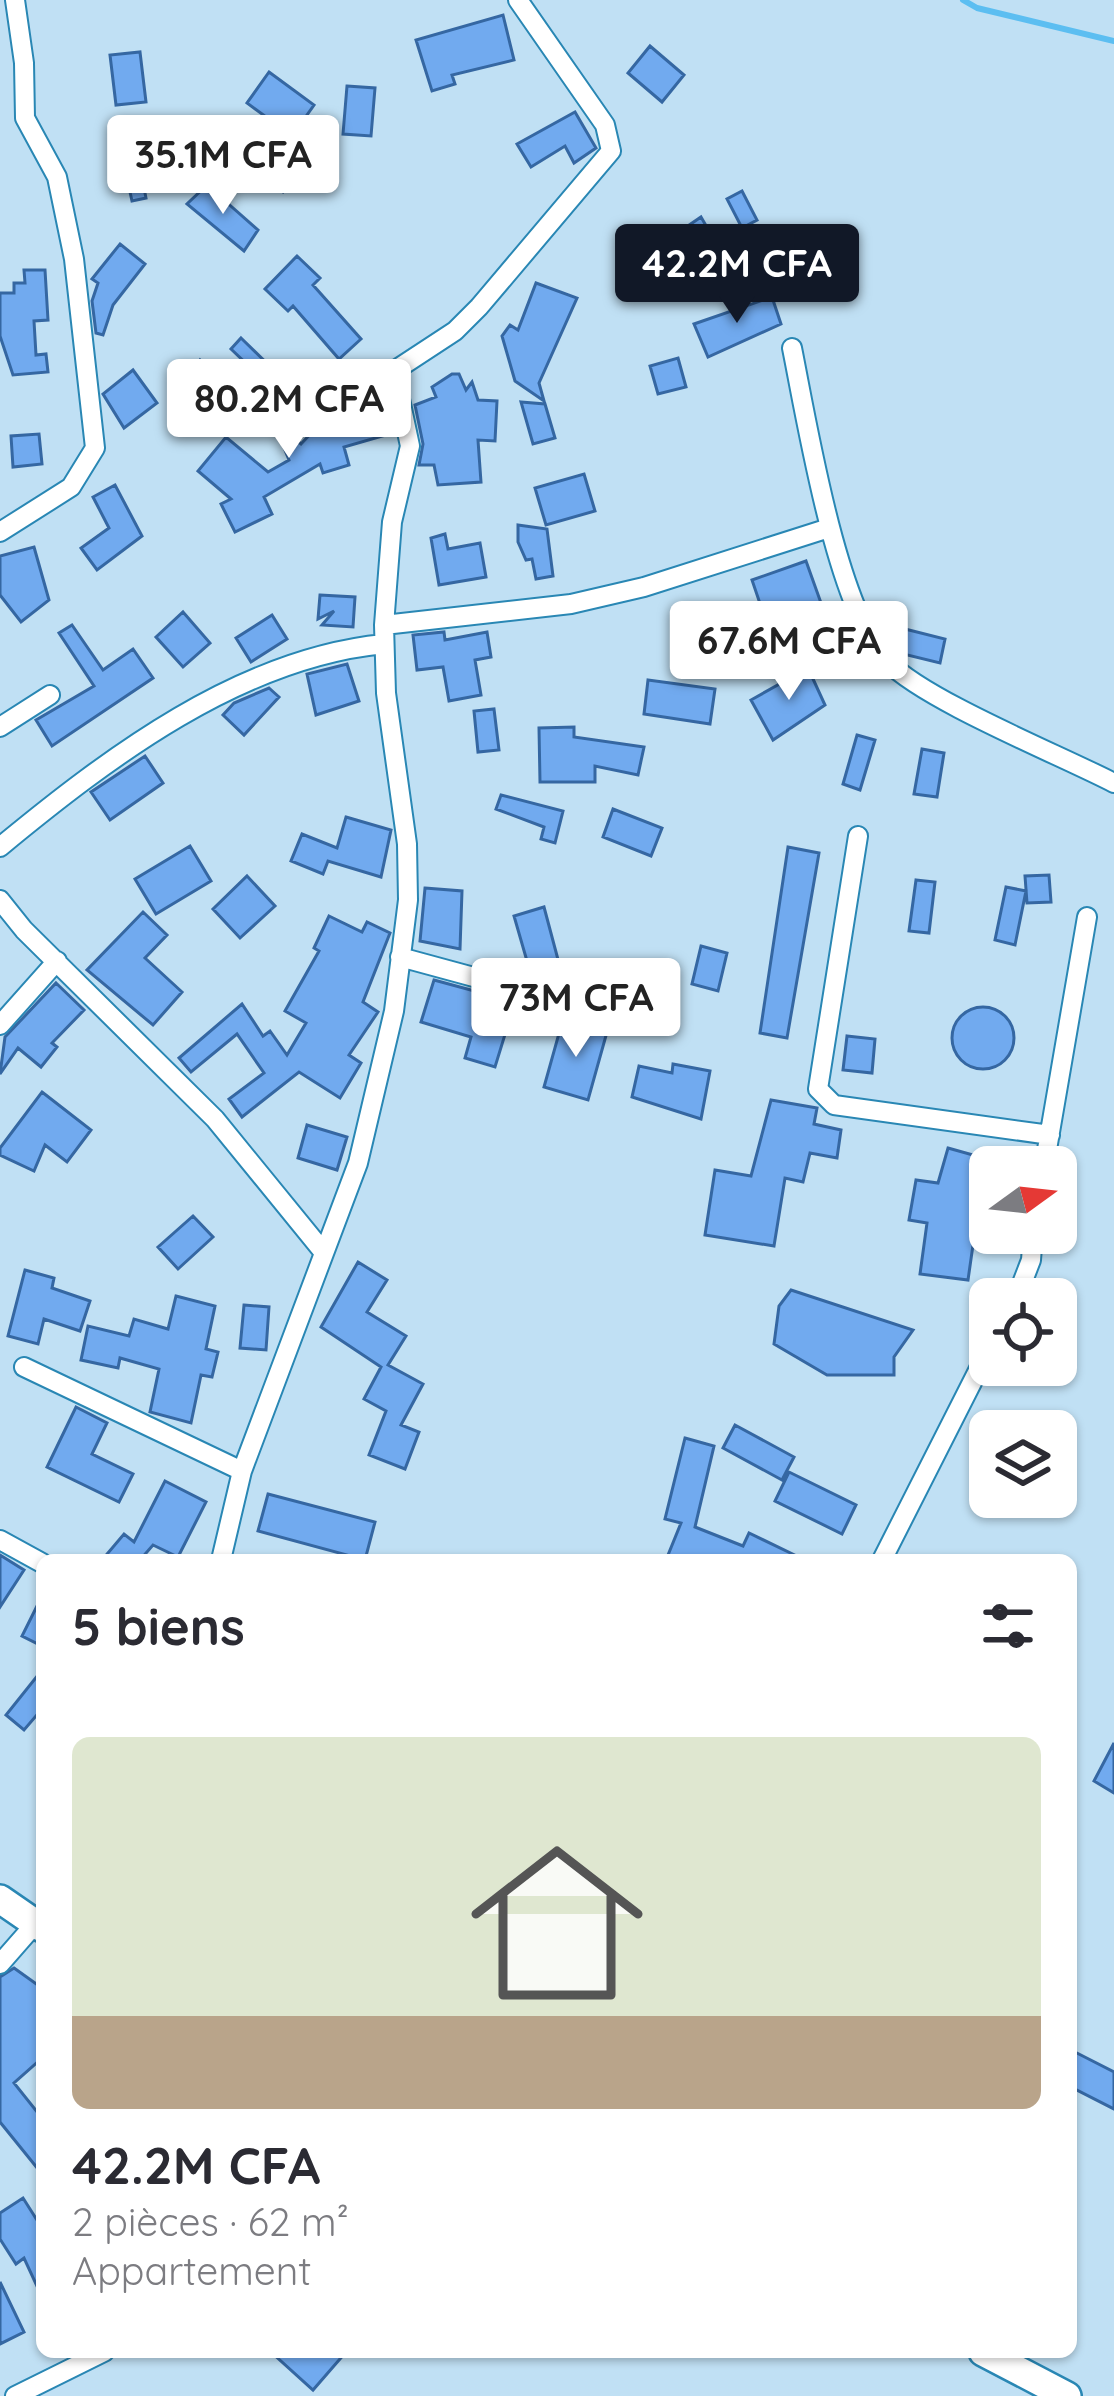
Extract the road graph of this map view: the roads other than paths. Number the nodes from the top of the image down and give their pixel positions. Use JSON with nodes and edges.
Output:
{"nodes":[{"id":1,"x":15,"y":0,"type":"edge"},
{"id":2,"x":518,"y":0,"type":"edge"},
{"id":3,"x":792,"y":348,"type":"dead end"},
{"id":4,"x":829,"y":528,"type":"junction"},
{"id":5,"x":0,"y":532,"type":"edge"},
{"id":6,"x":384,"y":635,"type":"junction"},
{"id":7,"x":50,"y":695,"type":"dead end"},
{"id":8,"x":0,"y":727,"type":"edge"},
{"id":9,"x":1114,"y":783,"type":"edge"},
{"id":10,"x":858,"y":836,"type":"dead end"},
{"id":11,"x":0,"y":847,"type":"edge"},
{"id":12,"x":0,"y":900,"type":"edge"},
{"id":13,"x":1087,"y":917,"type":"dead end"},
{"id":14,"x":400,"y":957,"type":"junction"},
{"id":15,"x":57,"y":962,"type":"junction"},
{"id":16,"x":647,"y":1024,"type":"dead end"},
{"id":17,"x":0,"y":1025,"type":"edge"},
{"id":18,"x":1050,"y":1136,"type":"junction"},
{"id":19,"x":1048,"y":1146,"type":"edge"},
{"id":20,"x":321,"y":1249,"type":"junction"},
{"id":21,"x":24,"y":1367,"type":"dead end"},
{"id":22,"x":970,"y":1386,"type":"edge"},
{"id":23,"x":242,"y":1471,"type":"junction"},
{"id":24,"x":0,"y":1540,"type":"edge"},
{"id":25,"x":221,"y":1554,"type":"edge"},
{"id":26,"x":885,"y":1554,"type":"edge"},
{"id":27,"x":36,"y":1560,"type":"edge"},
{"id":28,"x":0,"y":1899,"type":"edge"},
{"id":29,"x":36,"y":1924,"type":"edge"},
{"id":30,"x":36,"y":1929,"type":"edge"},
{"id":31,"x":0,"y":1964,"type":"edge"},
{"id":32,"x":93,"y":2358,"type":"edge"},
{"id":33,"x":994,"y":2358,"type":"edge"},
{"id":34,"x":35,"y":2391,"type":"edge"},
{"id":35,"x":0,"y":2392,"type":"edge"},
{"id":36,"x":1067,"y":2396,"type":"edge"}],
"edges":[{"from":1,"to":5,"type":"street"},
{"from":2,"to":6,"type":"street"},
{"from":3,"to":4,"type":"street"},
{"from":4,"to":6,"type":"street"},
{"from":4,"to":9,"type":"street"},
{"from":6,"to":11,"type":"street"},
{"from":6,"to":14,"type":"street"},
{"from":7,"to":8,"type":"street"},
{"from":10,"to":18,"type":"street"},
{"from":12,"to":15,"type":"street"},
{"from":13,"to":18,"type":"street"},
{"from":14,"to":16,"type":"street"},
{"from":14,"to":20,"type":"street"},
{"from":15,"to":17,"type":"street"},
{"from":15,"to":20,"type":"street"},
{"from":18,"to":19,"type":"street"},
{"from":20,"to":23,"type":"street"},
{"from":21,"to":23,"type":"street"},
{"from":22,"to":26,"type":"street"},
{"from":23,"to":25,"type":"street"},
{"from":24,"to":27,"type":"street"},
{"from":28,"to":29,"type":"highway"},
{"from":30,"to":31,"type":"street"},
{"from":32,"to":34,"type":"street"},
{"from":33,"to":36,"type":"highway"},
{"from":34,"to":35,"type":"street"}]}
